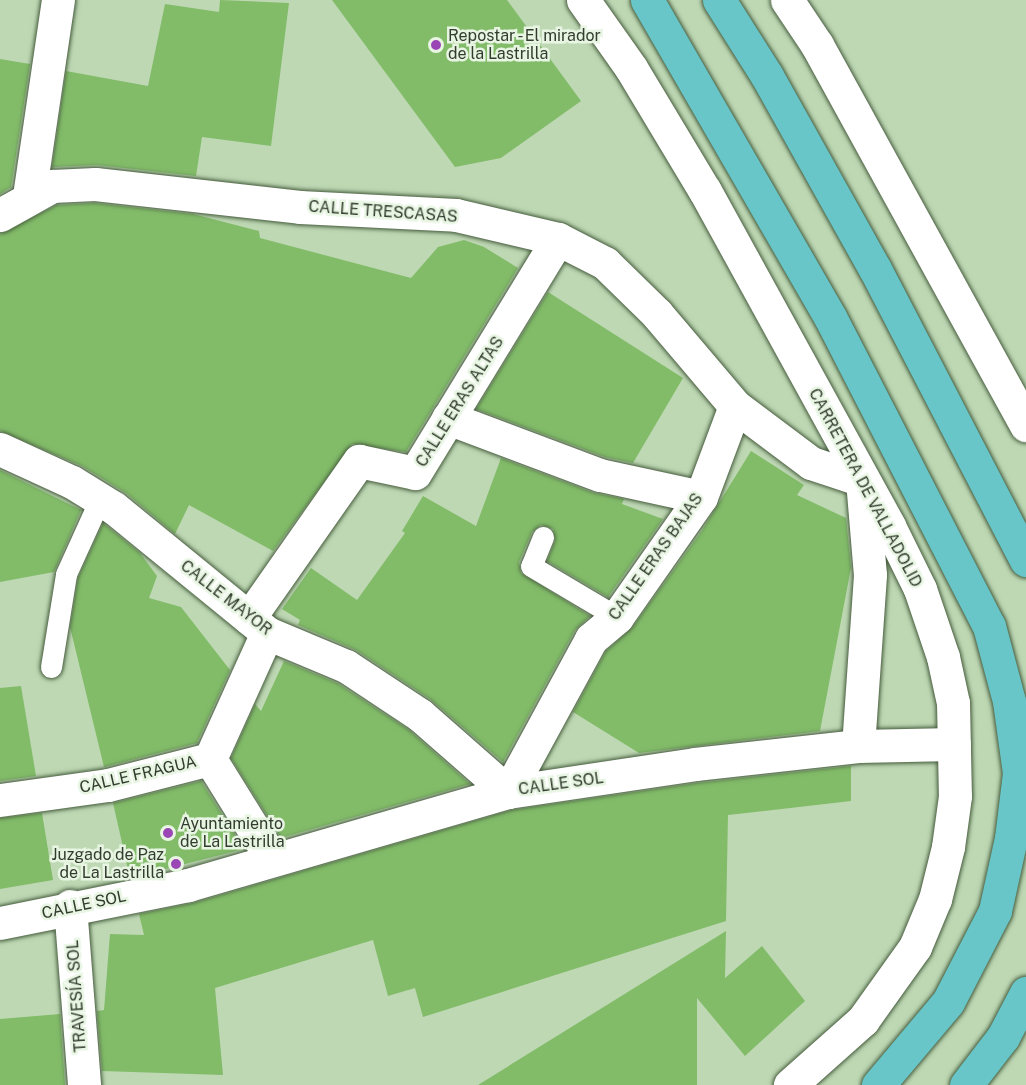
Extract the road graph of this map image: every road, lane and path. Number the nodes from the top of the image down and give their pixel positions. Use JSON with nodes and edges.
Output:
{"nodes":[{"id":1,"x":58,"y":0,"type":"edge"},
{"id":2,"x":583,"y":0,"type":"edge"},
{"id":3,"x":647,"y":0,"type":"edge"},
{"id":4,"x":719,"y":0,"type":"edge"},
{"id":5,"x":787,"y":0,"type":"edge"},
{"id":6,"x":29,"y":196,"type":"junction"},
{"id":7,"x":0,"y":215,"type":"edge"},
{"id":8,"x":558,"y":239,"type":"junction"},
{"id":9,"x":735,"y":406,"type":"junction"},
{"id":10,"x":448,"y":418,"type":"junction"},
{"id":11,"x":1026,"y":425,"type":"edge"},
{"id":12,"x":0,"y":449,"type":"edge"},
{"id":13,"x":862,"y":480,"type":"junction"},
{"id":14,"x":701,"y":497,"type":"junction"},
{"id":15,"x":100,"y":499,"type":"junction"},
{"id":16,"x":543,"y":537,"type":"dead end"},
{"id":17,"x":1026,"y":560,"type":"edge"},
{"id":18,"x":617,"y":617,"type":"junction"},
{"id":19,"x":258,"y":625,"type":"junction"},
{"id":20,"x":51,"y":667,"type":"dead end"},
{"id":21,"x":954,"y":744,"type":"junction"},
{"id":22,"x":858,"y":746,"type":"junction"},
{"id":23,"x":210,"y":759,"type":"junction"},
{"id":24,"x":508,"y":792,"type":"junction"},
{"id":25,"x":0,"y":800,"type":"edge"},
{"id":26,"x":272,"y":860,"type":"junction"},
{"id":27,"x":70,"y":906,"type":"junction"},
{"id":28,"x":0,"y":923,"type":"edge"},
{"id":29,"x":1026,"y":993,"type":"edge"},
{"id":30,"x":84,"y":1085,"type":"edge"},
{"id":31,"x":790,"y":1085,"type":"edge"},
{"id":32,"x":878,"y":1085,"type":"edge"},
{"id":33,"x":966,"y":1085,"type":"edge"}],
"edges":[{"from":1,"to":6,"type":"street"},
{"from":2,"to":13,"type":"street","name":"CARRETERA DE VALLADOLID"},
{"from":3,"to":32,"type":"highway"},
{"from":4,"to":17,"type":"highway"},
{"from":5,"to":11,"type":"street"},
{"from":6,"to":7,"type":"street","name":"CALLE TRESCASAS"},
{"from":6,"to":8,"type":"street","name":"CALLE TRESCASAS"},
{"from":8,"to":9,"type":"street","name":"CALLE TRESCASAS"},
{"from":8,"to":10,"type":"street","name":"CALLE ERAS ALTAS"},
{"from":9,"to":13,"type":"street","name":"CALLE TRESCASAS"},
{"from":9,"to":14,"type":"street","name":"CALLE ERAS BAJAS"},
{"from":10,"to":14,"type":"street"},
{"from":10,"to":19,"type":"street","name":"CALLE ERAS ALTAS"},
{"from":12,"to":15,"type":"street","name":"CALLE MAYOR"},
{"from":13,"to":21,"type":"street","name":"CARRETERA DE VALLADOLID"},
{"from":13,"to":22,"type":"street"},
{"from":14,"to":18,"type":"street","name":"CALLE ERAS BAJAS"},
{"from":15,"to":19,"type":"street","name":"CALLE MAYOR"},
{"from":15,"to":20,"type":"lane"},
{"from":16,"to":18,"type":"lane"},
{"from":18,"to":24,"type":"street","name":"CALLE ERAS BAJAS"},
{"from":19,"to":23,"type":"street","name":"CALLE FRAGUA"},
{"from":19,"to":24,"type":"street","name":"CALLE MAYOR"},
{"from":21,"to":22,"type":"street","name":"CALLE SOL"},
{"from":21,"to":31,"type":"street","name":"CARRETERA DE VALLADOLID"},
{"from":22,"to":24,"type":"street","name":"CALLE SOL"},
{"from":23,"to":25,"type":"street","name":"CALLE FRAGUA"},
{"from":23,"to":26,"type":"street"},
{"from":24,"to":26,"type":"street","name":"CALLE SOL"},
{"from":26,"to":27,"type":"street","name":"CALLE SOL"},
{"from":27,"to":28,"type":"street","name":"CALLE SOL"},
{"from":27,"to":30,"type":"street","name":"TRAVESÍA SOL"},
{"from":29,"to":33,"type":"highway"}]}
